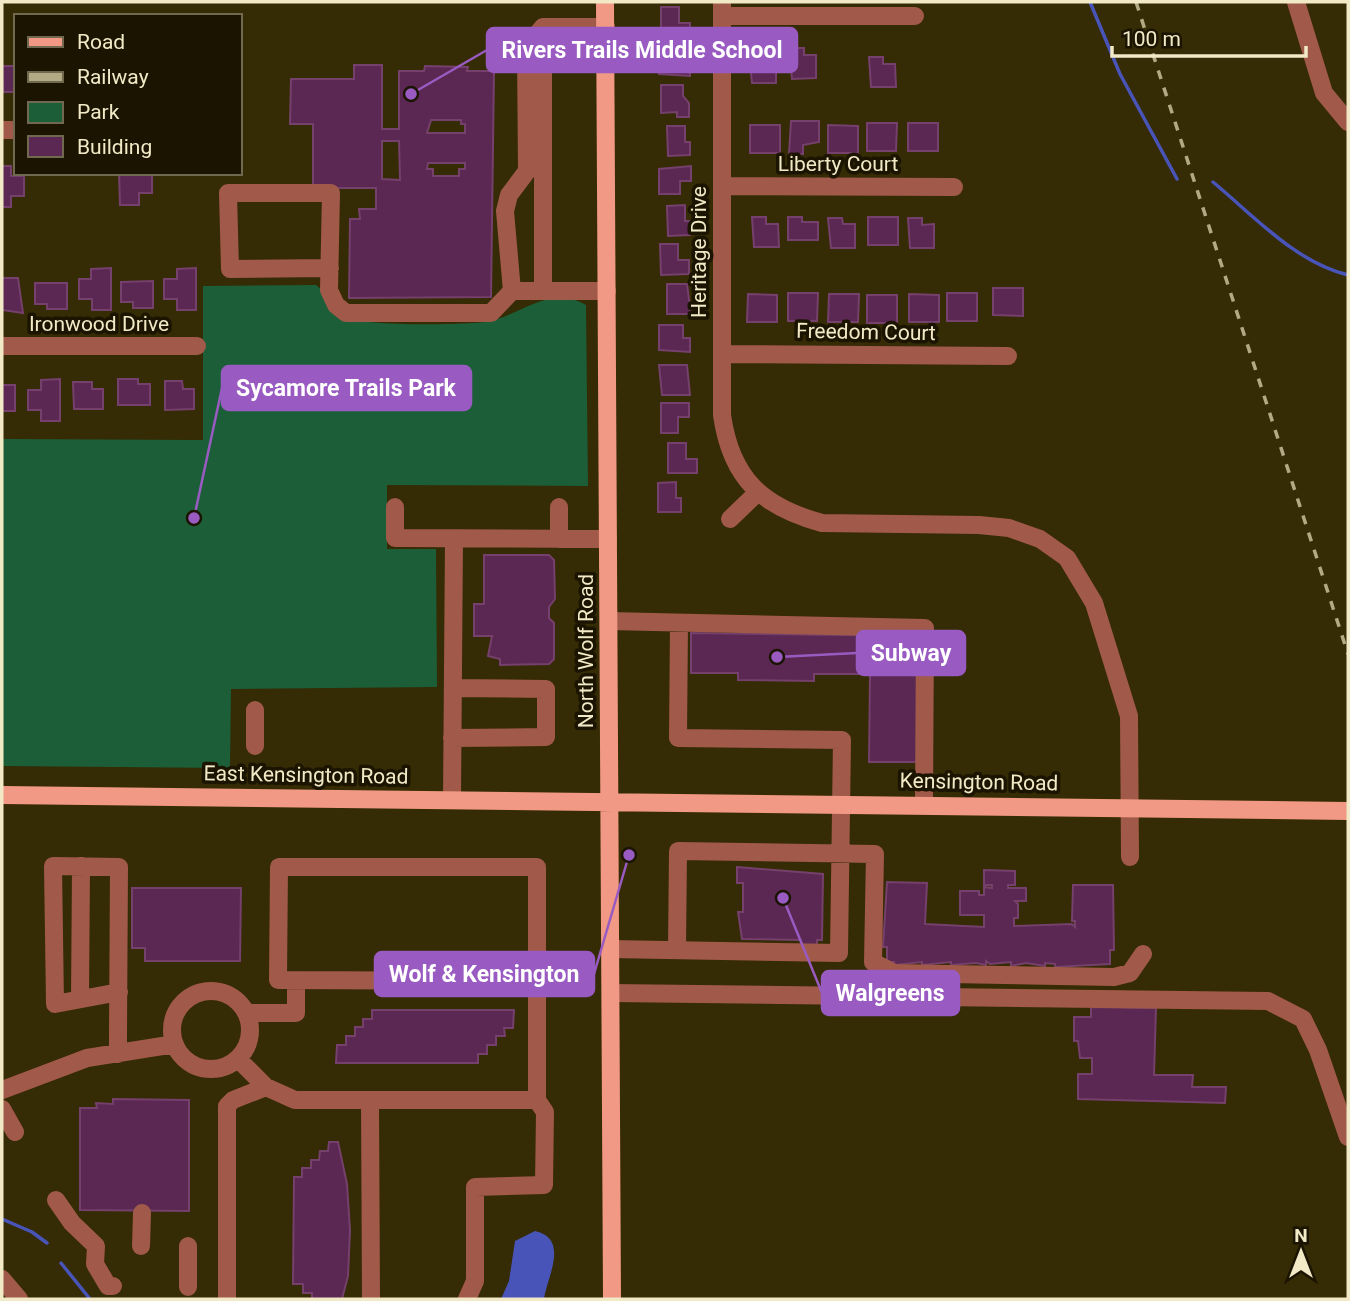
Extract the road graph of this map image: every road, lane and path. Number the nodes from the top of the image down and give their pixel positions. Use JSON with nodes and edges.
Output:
{"nodes":[{"id":1,"x":606,"y":2,"type":"edge"},
{"id":2,"x":1296,"y":2,"type":"edge"},
{"id":3,"x":722,"y":9,"type":"edge"},
{"id":4,"x":915,"y":16,"type":"dead end"},
{"id":5,"x":543,"y":27,"type":"junction"},
{"id":6,"x":606,"y":27,"type":"junction"},
{"id":7,"x":1348,"y":122,"type":"edge"},
{"id":8,"x":722,"y":186,"type":"junction"},
{"id":9,"x":954,"y":187,"type":"dead end"},
{"id":10,"x":330,"y":268,"type":"junction"},
{"id":11,"x":512,"y":291,"type":"junction"},
{"id":12,"x":543,"y":291,"type":"junction"},
{"id":13,"x":607,"y":291,"type":"junction"},
{"id":14,"x":2,"y":346,"type":"edge"},
{"id":15,"x":197,"y":346,"type":"dead end"},
{"id":16,"x":722,"y":354,"type":"junction"},
{"id":17,"x":1009,"y":356,"type":"dead end"},
{"id":18,"x":758,"y":493,"type":"junction"},
{"id":19,"x":395,"y":507,"type":"dead end"},
{"id":20,"x":559,"y":507,"type":"dead end"},
{"id":21,"x":730,"y":519,"type":"dead end"},
{"id":22,"x":454,"y":539,"type":"junction"},
{"id":23,"x":559,"y":539,"type":"junction"},
{"id":24,"x":608,"y":539,"type":"junction"},
{"id":25,"x":609,"y":621,"type":"junction"},
{"id":26,"x":679,"y":623,"type":"junction"},
{"id":27,"x":453,"y":688,"type":"junction"},
{"id":28,"x":255,"y":710,"type":"dead end"},
{"id":29,"x":452,"y":738,"type":"junction"},
{"id":30,"x":255,"y":746,"type":"dead end"},
{"id":31,"x":2,"y":796,"type":"edge"},
{"id":32,"x":452,"y":799,"type":"junction"},
{"id":33,"x":610,"y":800,"type":"junction"},
{"id":34,"x":842,"y":803,"type":"junction"},
{"id":35,"x":925,"y":804,"type":"junction"},
{"id":36,"x":1131,"y":806,"type":"junction"},
{"id":37,"x":1348,"y":811,"type":"edge"},
{"id":38,"x":841,"y":852,"type":"junction"},
{"id":39,"x":1130,"y":858,"type":"dead end"},
{"id":40,"x":80,"y":866,"type":"junction"},
{"id":41,"x":718,"y":942,"type":"dead end"},
{"id":42,"x":840,"y":944,"type":"junction"},
{"id":43,"x":610,"y":949,"type":"junction"},
{"id":44,"x":677,"y":950,"type":"junction"},
{"id":45,"x":1143,"y":954,"type":"dead end"},
{"id":46,"x":296,"y":980,"type":"junction"},
{"id":47,"x":536,"y":981,"type":"junction"},
{"id":48,"x":119,"y":992,"type":"junction"},
{"id":49,"x":611,"y":993,"type":"junction"},
{"id":50,"x":80,"y":999,"type":"junction"},
{"id":51,"x":247,"y":1013,"type":"junction"},
{"id":52,"x":175,"y":1044,"type":"junction"},
{"id":53,"x":118,"y":1054,"type":"junction"},
{"id":54,"x":238,"y":1059,"type":"junction"},
{"id":55,"x":266,"y":1087,"type":"junction"},
{"id":56,"x":2,"y":1090,"type":"edge"},
{"id":57,"x":370,"y":1100,"type":"junction"},
{"id":58,"x":537,"y":1100,"type":"junction"},
{"id":59,"x":2,"y":1109,"type":"edge"},
{"id":60,"x":15,"y":1132,"type":"dead end"},
{"id":61,"x":1348,"y":1137,"type":"edge"},
{"id":62,"x":56,"y":1200,"type":"dead end"},
{"id":63,"x":142,"y":1213,"type":"dead end"},
{"id":64,"x":141,"y":1246,"type":"dead end"},
{"id":65,"x":188,"y":1246,"type":"dead end"},
{"id":66,"x":2,"y":1279,"type":"edge"},
{"id":67,"x":113,"y":1286,"type":"dead end"},
{"id":68,"x":188,"y":1287,"type":"dead end"},
{"id":69,"x":13,"y":1297,"type":"edge"},
{"id":70,"x":227,"y":1299,"type":"edge"},
{"id":71,"x":371,"y":1299,"type":"edge"},
{"id":72,"x":467,"y":1299,"type":"edge"},
{"id":73,"x":612,"y":1299,"type":"edge"}],
"edges":[{"from":1,"to":6,"type":"main road","name":"North Wolf Road"},
{"from":2,"to":7,"type":"street"},
{"from":3,"to":4,"type":"street"},
{"from":3,"to":8,"type":"street","name":"Heritage Drive"},
{"from":5,"to":6,"type":"street"},
{"from":5,"to":11,"type":"street"},
{"from":5,"to":12,"type":"street"},
{"from":6,"to":13,"type":"main road","name":"North Wolf Road"},
{"from":8,"to":9,"type":"street","name":"Liberty Court"},
{"from":8,"to":16,"type":"street","name":"Heritage Drive"},
{"from":10,"to":10,"type":"street"},
{"from":10,"to":11,"type":"street"},
{"from":11,"to":12,"type":"street"},
{"from":12,"to":13,"type":"street"},
{"from":13,"to":24,"type":"main road","name":"North Wolf Road"},
{"from":14,"to":15,"type":"street","name":"Ironwood Drive"},
{"from":16,"to":17,"type":"street","name":"Freedom Court"},
{"from":16,"to":18,"type":"street","name":"Heritage Drive"},
{"from":18,"to":21,"type":"street"},
{"from":18,"to":36,"type":"street","name":"Heritage Drive"},
{"from":19,"to":22,"type":"street"},
{"from":20,"to":23,"type":"street"},
{"from":22,"to":23,"type":"street"},
{"from":22,"to":27,"type":"street"},
{"from":23,"to":24,"type":"street"},
{"from":24,"to":25,"type":"main road","name":"North Wolf Road"},
{"from":25,"to":26,"type":"street"},
{"from":25,"to":33,"type":"main road","name":"North Wolf Road"},
{"from":26,"to":34,"type":"street"},
{"from":26,"to":35,"type":"street"},
{"from":27,"to":29,"type":"street"},
{"from":27,"to":29,"type":"street"},
{"from":28,"to":30,"type":"street"},
{"from":29,"to":32,"type":"street"},
{"from":31,"to":32,"type":"main road","name":"East Kensington Road"},
{"from":32,"to":33,"type":"main road","name":"East Kensington Road"},
{"from":33,"to":34,"type":"main road","name":"Kensington Road"},
{"from":33,"to":43,"type":"main road","name":"North Wolf Road"},
{"from":34,"to":35,"type":"main road","name":"Kensington Road"},
{"from":34,"to":38,"type":"street"},
{"from":35,"to":36,"type":"main road","name":"Kensington Road"},
{"from":36,"to":37,"type":"main road","name":"Kensington Road"},
{"from":36,"to":39,"type":"street","name":"Heritage Drive"},
{"from":38,"to":42,"type":"street"},
{"from":38,"to":44,"type":"street"},
{"from":38,"to":45,"type":"street"},
{"from":40,"to":48,"type":"street"},
{"from":40,"to":50,"type":"street"},
{"from":40,"to":50,"type":"street"},
{"from":41,"to":42,"type":"street"},
{"from":42,"to":44,"type":"street"},
{"from":43,"to":44,"type":"street"},
{"from":43,"to":49,"type":"main road","name":"North Wolf Road"},
{"from":46,"to":47,"type":"street"},
{"from":46,"to":47,"type":"street"},
{"from":46,"to":51,"type":"street"},
{"from":47,"to":58,"type":"street"},
{"from":48,"to":50,"type":"street"},
{"from":48,"to":53,"type":"street"},
{"from":49,"to":61,"type":"street"},
{"from":49,"to":73,"type":"main road","name":"North Wolf Road"},
{"from":51,"to":52,"type":"street"},
{"from":51,"to":54,"type":"street"},
{"from":52,"to":53,"type":"street"},
{"from":52,"to":54,"type":"street"},
{"from":53,"to":56,"type":"street"},
{"from":54,"to":55,"type":"street"},
{"from":55,"to":57,"type":"street"},
{"from":55,"to":70,"type":"street"},
{"from":57,"to":58,"type":"street"},
{"from":57,"to":71,"type":"street"},
{"from":58,"to":72,"type":"street"},
{"from":59,"to":60,"type":"street"},
{"from":62,"to":67,"type":"street"},
{"from":63,"to":64,"type":"street"},
{"from":65,"to":68,"type":"street"},
{"from":66,"to":69,"type":"street"}]}
